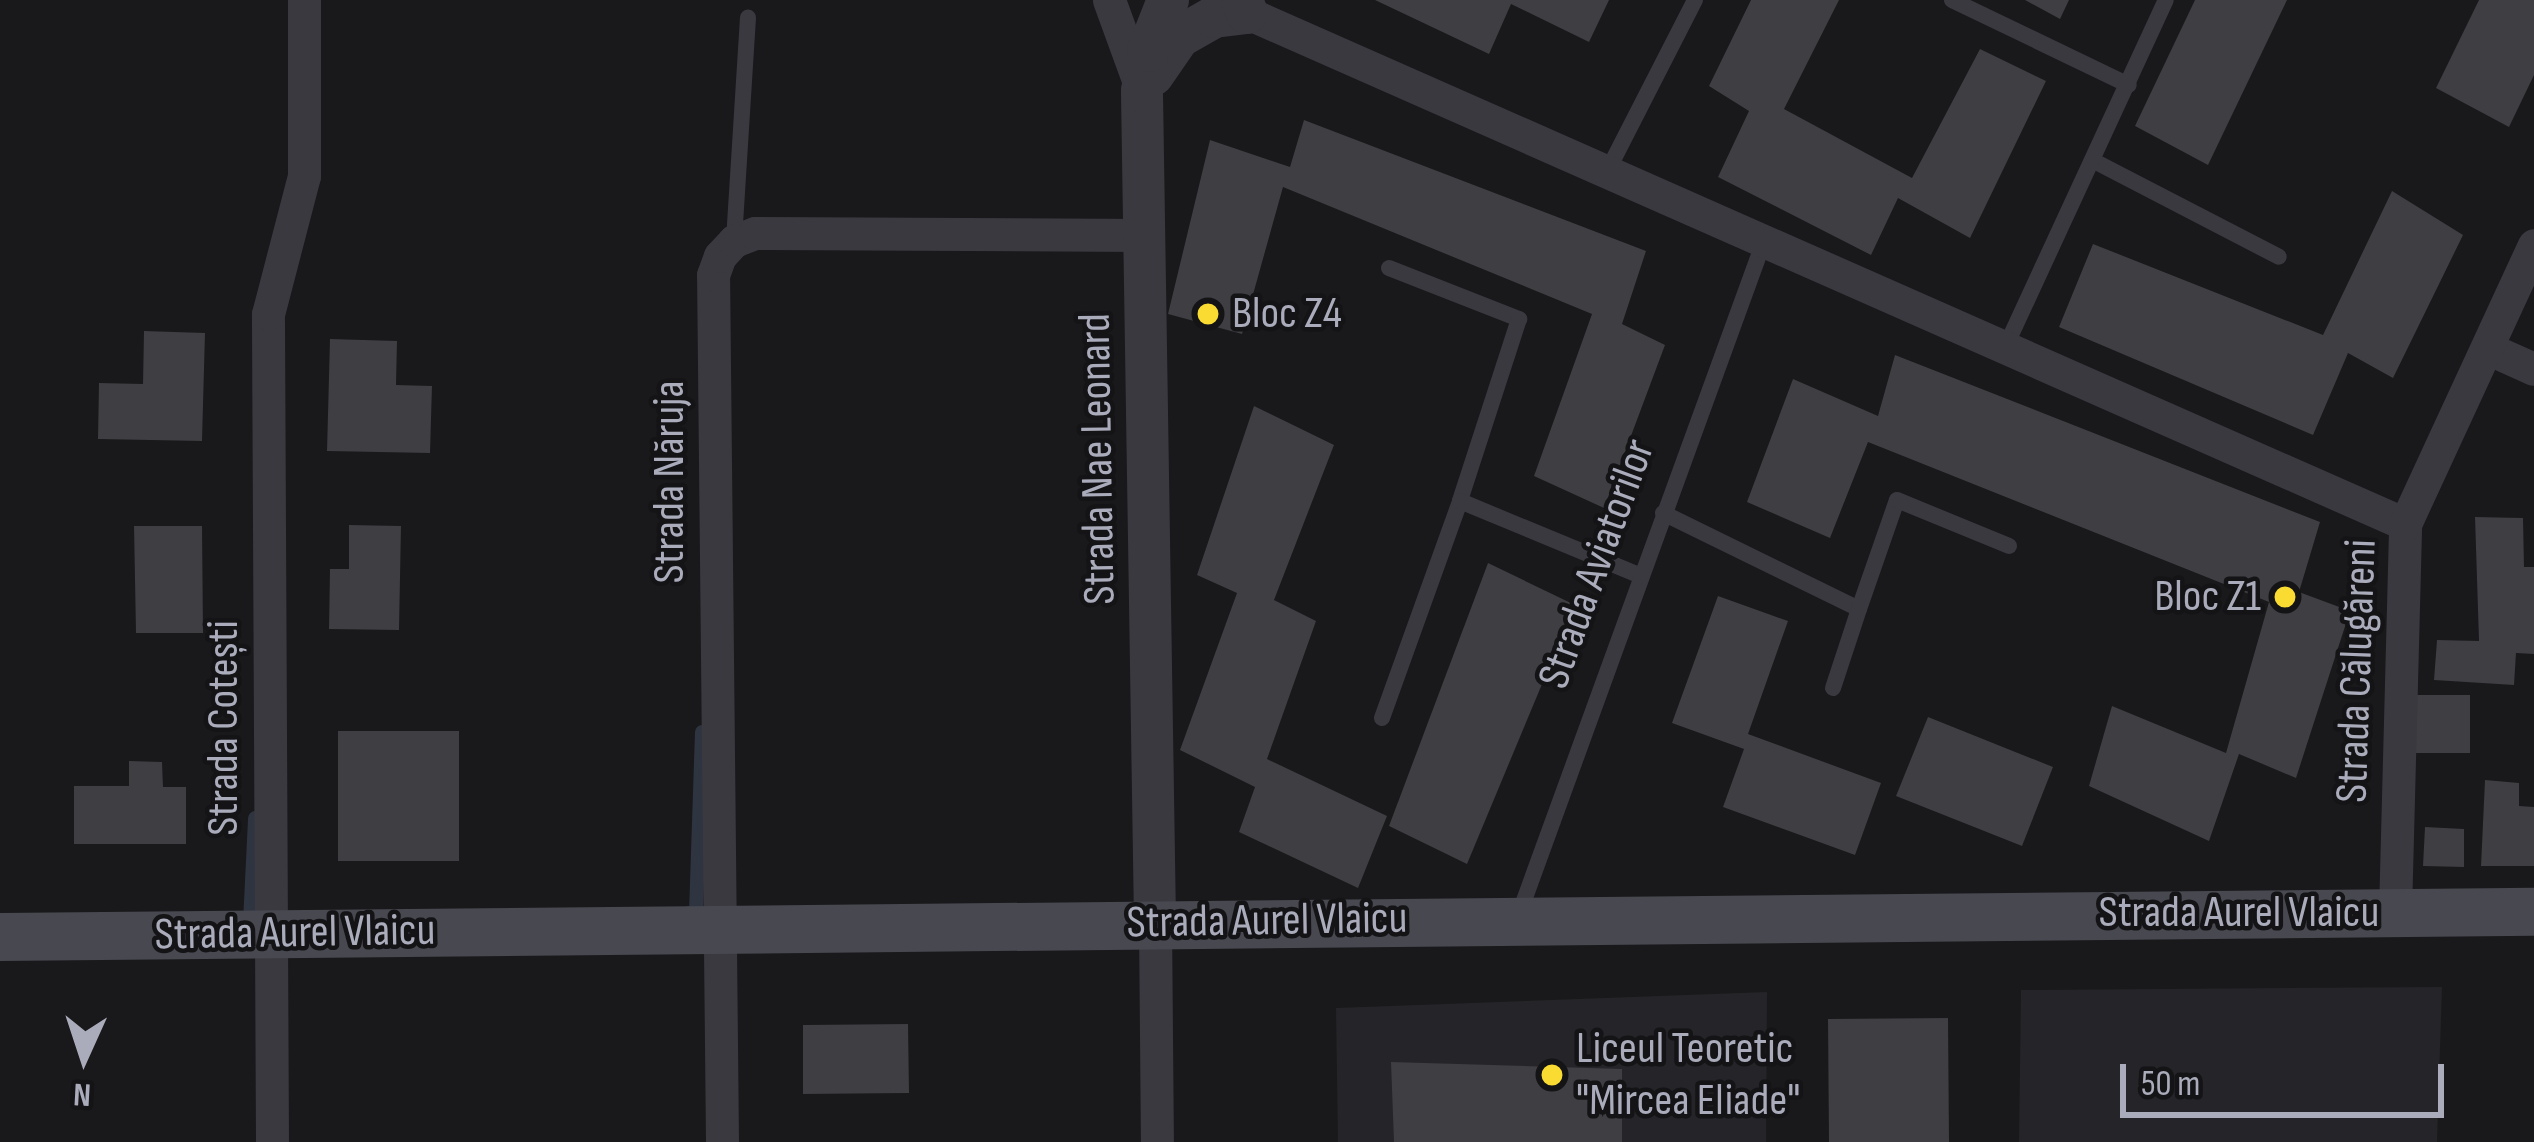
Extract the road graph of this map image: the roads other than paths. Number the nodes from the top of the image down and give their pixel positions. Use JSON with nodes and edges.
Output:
{"nodes":[{"id":1,"x":304,"y":0,"type":"edge"},
{"id":2,"x":1109,"y":0,"type":"edge"},
{"id":3,"x":1168,"y":0,"type":"edge"},
{"id":4,"x":1695,"y":0,"type":"edge"},
{"id":5,"x":1952,"y":0,"type":"edge"},
{"id":6,"x":2166,"y":0,"type":"edge"},
{"id":7,"x":1235,"y":4,"type":"edge"},
{"id":8,"x":748,"y":17,"type":"dead end"},
{"id":9,"x":2128,"y":85,"type":"junction"},
{"id":10,"x":1142,"y":91,"type":"junction"},
{"id":11,"x":2094,"y":161,"type":"junction"},
{"id":12,"x":1607,"y":172,"type":"junction"},
{"id":13,"x":1145,"y":235,"type":"junction"},
{"id":14,"x":734,"y":241,"type":"junction"},
{"id":15,"x":1764,"y":241,"type":"junction"},
{"id":16,"x":2534,"y":245,"type":"edge"},
{"id":17,"x":2279,"y":257,"type":"dead end"},
{"id":18,"x":1389,"y":268,"type":"dead end"},
{"id":19,"x":2005,"y":348,"type":"junction"},
{"id":20,"x":2487,"y":348,"type":"junction"},
{"id":21,"x":2534,"y":369,"type":"edge"},
{"id":22,"x":1460,"y":501,"type":"junction"},
{"id":23,"x":1663,"y":513,"type":"junction"},
{"id":24,"x":2405,"y":524,"type":"junction"},
{"id":25,"x":2009,"y":546,"type":"dead end"},
{"id":26,"x":1641,"y":576,"type":"junction"},
{"id":27,"x":1858,"y":609,"type":"junction"},
{"id":28,"x":1833,"y":688,"type":"dead end"},
{"id":29,"x":1382,"y":718,"type":"dead end"},
{"id":30,"x":2395,"y":912,"type":"junction"},
{"id":31,"x":2534,"y":912,"type":"edge"},
{"id":32,"x":1517,"y":918,"type":"junction"},
{"id":33,"x":1155,"y":922,"type":"junction"},
{"id":34,"x":717,"y":927,"type":"junction"},
{"id":35,"x":270,"y":934,"type":"junction"},
{"id":36,"x":0,"y":937,"type":"edge"},
{"id":37,"x":272,"y":1142,"type":"edge"},
{"id":38,"x":722,"y":1142,"type":"edge"},
{"id":39,"x":1157,"y":1142,"type":"edge"}],
"edges":[{"from":1,"to":35,"type":"street","name":"Strada Cotești"},
{"from":2,"to":10,"type":"street"},
{"from":3,"to":10,"type":"street","name":"Strada Nae Leonard"},
{"from":4,"to":12,"type":"lane"},
{"from":5,"to":9,"type":"lane"},
{"from":6,"to":9,"type":"lane"},
{"from":7,"to":10,"type":"street"},
{"from":7,"to":12,"type":"street"},
{"from":8,"to":14,"type":"lane"},
{"from":9,"to":11,"type":"lane"},
{"from":10,"to":13,"type":"street","name":"Strada Nae Leonard"},
{"from":11,"to":17,"type":"lane"},
{"from":11,"to":19,"type":"lane"},
{"from":12,"to":15,"type":"street"},
{"from":13,"to":14,"type":"street"},
{"from":13,"to":33,"type":"street","name":"Strada Nae Leonard"},
{"from":14,"to":34,"type":"street","name":"Strada Năruja"},
{"from":15,"to":19,"type":"street"},
{"from":15,"to":23,"type":"lane","name":"Strada Aviatorilor"},
{"from":16,"to":20,"type":"street","name":"Strada Călugăreni"},
{"from":18,"to":22,"type":"lane"},
{"from":19,"to":24,"type":"street"},
{"from":20,"to":21,"type":"street"},
{"from":20,"to":24,"type":"street","name":"Strada Călugăreni"},
{"from":22,"to":26,"type":"lane"},
{"from":22,"to":29,"type":"lane"},
{"from":23,"to":26,"type":"lane","name":"Strada Aviatorilor"},
{"from":23,"to":27,"type":"lane"},
{"from":24,"to":30,"type":"street","name":"Strada Călugăreni"},
{"from":25,"to":27,"type":"lane"},
{"from":26,"to":32,"type":"lane","name":"Strada Aviatorilor"},
{"from":27,"to":28,"type":"lane"},
{"from":30,"to":31,"type":"main road","name":"Strada Aurel Vlaicu"},
{"from":30,"to":32,"type":"main road","name":"Strada Aurel Vlaicu"},
{"from":32,"to":33,"type":"main road","name":"Strada Aurel Vlaicu"},
{"from":33,"to":34,"type":"main road","name":"Strada Aurel Vlaicu"},
{"from":33,"to":39,"type":"street"},
{"from":34,"to":35,"type":"main road","name":"Strada Aurel Vlaicu"},
{"from":34,"to":38,"type":"street","name":"Strada Năruja"},
{"from":35,"to":36,"type":"main road","name":"Strada Aurel Vlaicu"},
{"from":35,"to":37,"type":"street","name":"Strada Cotești"}]}
